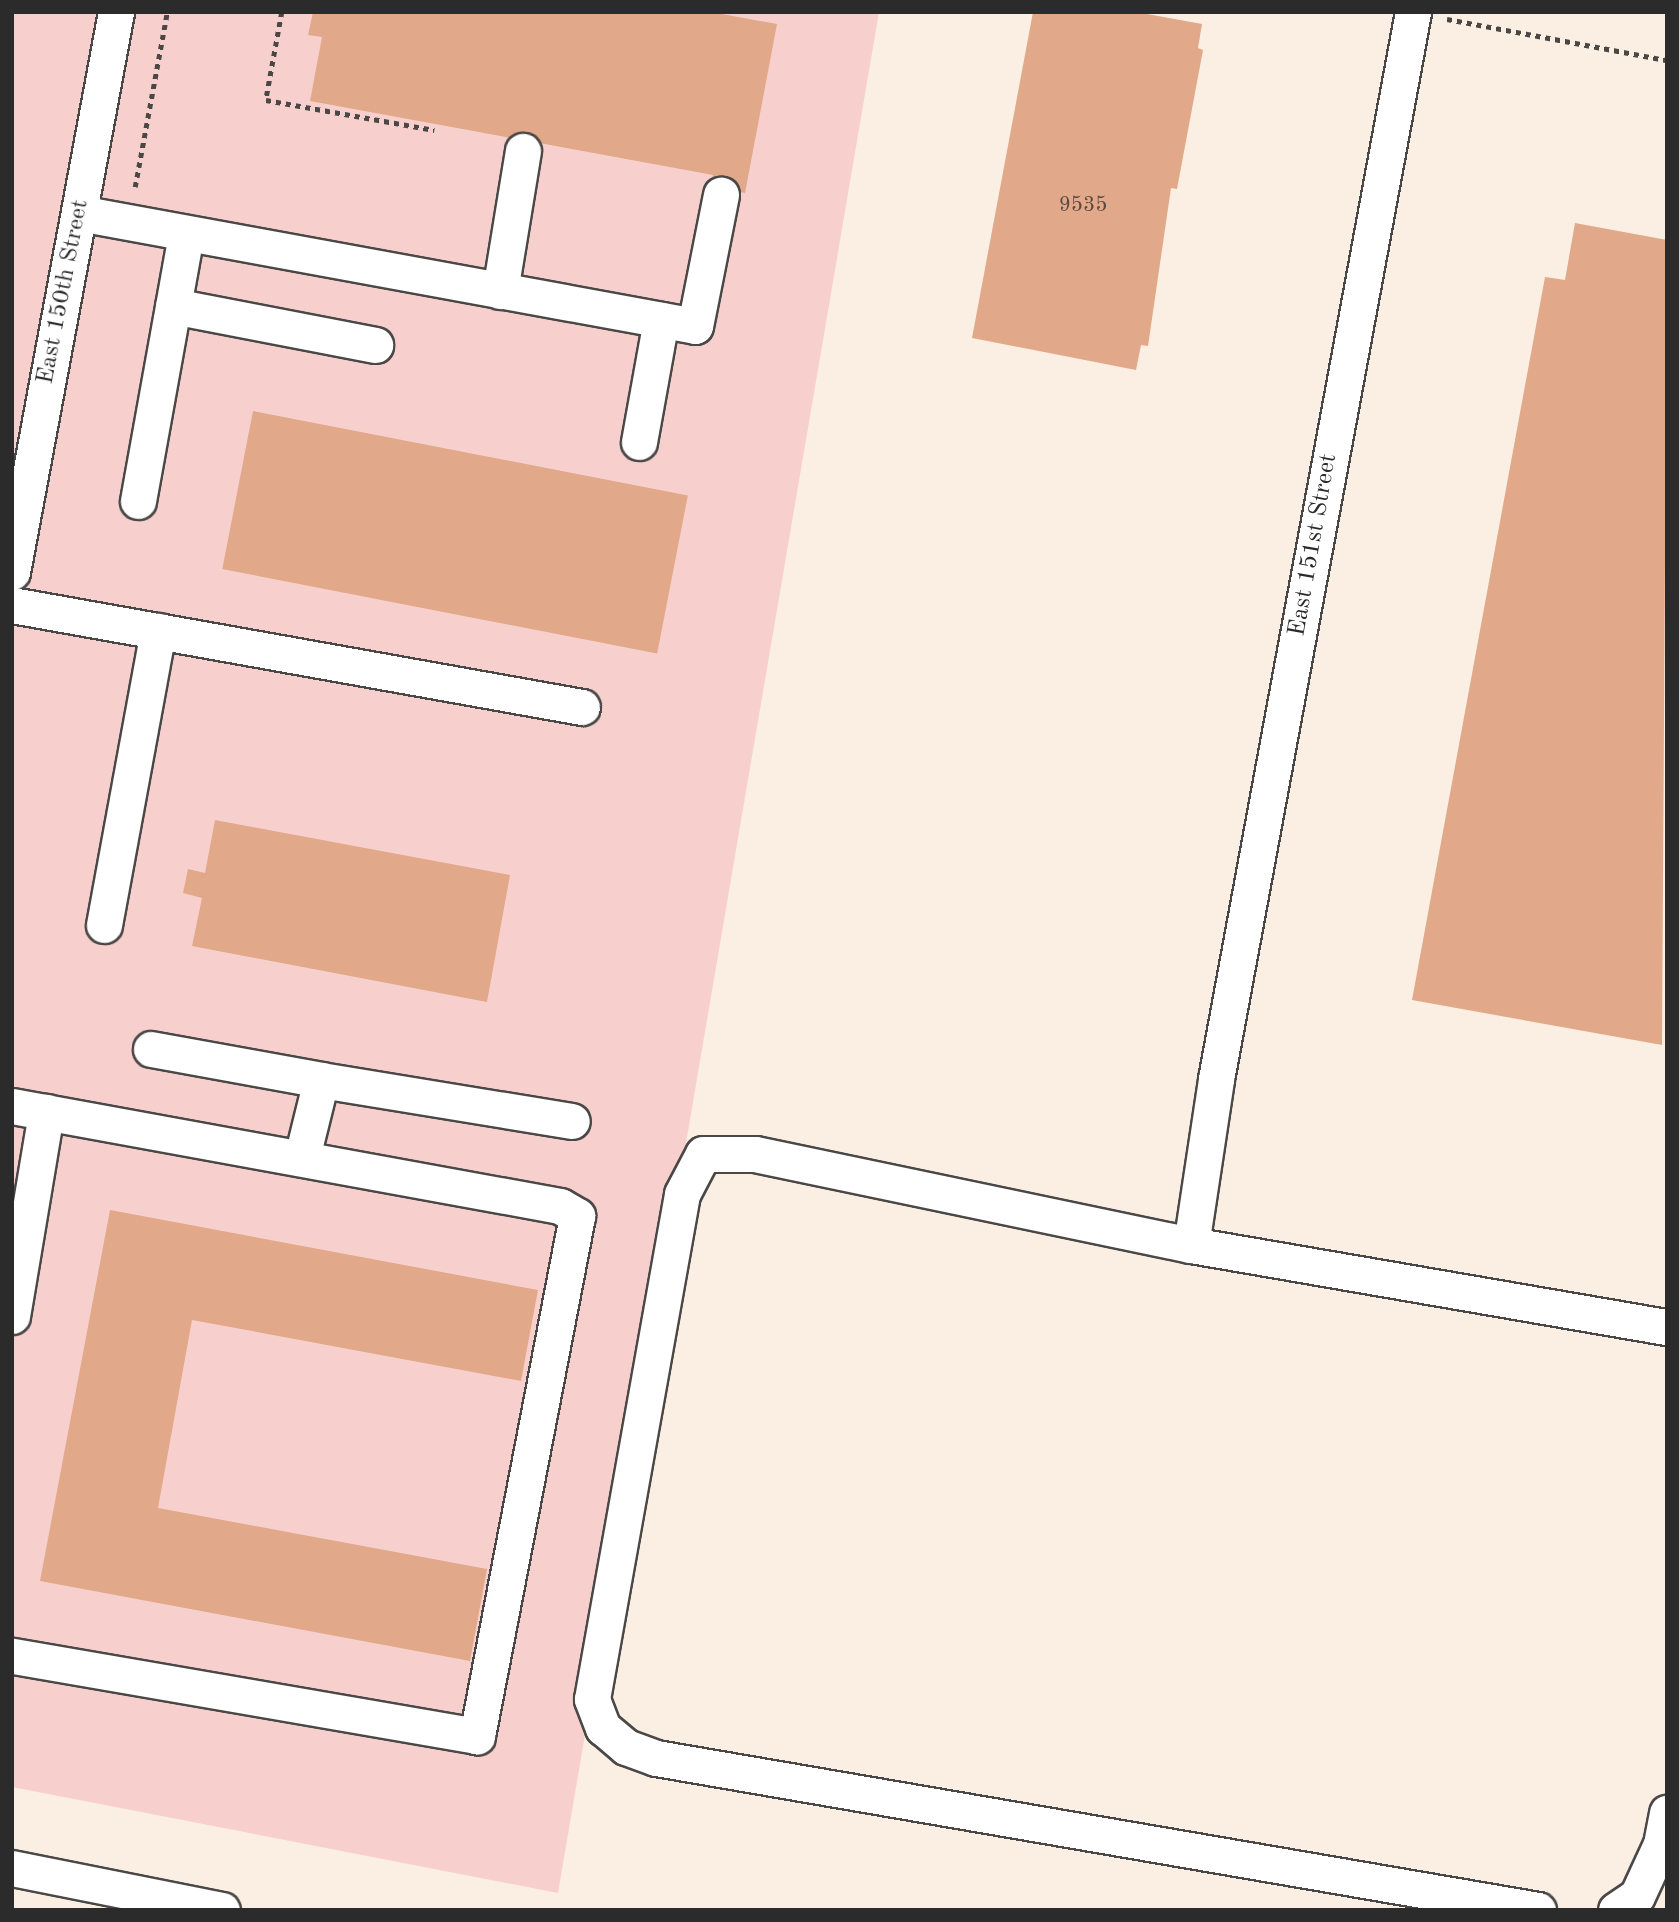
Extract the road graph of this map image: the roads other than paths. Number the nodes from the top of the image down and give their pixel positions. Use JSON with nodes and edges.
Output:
{"nodes":[{"id":1,"x":116,"y":12,"type":"edge"},
{"id":2,"x":1427,"y":15,"type":"edge"},
{"id":3,"x":523,"y":151,"type":"dead end"},
{"id":4,"x":721,"y":195,"type":"dead end"},
{"id":5,"x":79,"y":213,"type":"junction"},
{"id":6,"x":186,"y":233,"type":"junction"},
{"id":7,"x":500,"y":291,"type":"junction"},
{"id":8,"x":173,"y":306,"type":"junction"},
{"id":9,"x":661,"y":320,"type":"junction"},
{"id":10,"x":375,"y":345,"type":"dead end"},
{"id":11,"x":639,"y":442,"type":"dead end"},
{"id":12,"x":138,"y":501,"type":"dead end"},
{"id":13,"x":12,"y":572,"type":"edge"},
{"id":14,"x":12,"y":605,"type":"edge"},
{"id":15,"x":158,"y":631,"type":"junction"},
{"id":16,"x":582,"y":707,"type":"dead end"},
{"id":17,"x":104,"y":925,"type":"dead end"},
{"id":18,"x":151,"y":1049,"type":"dead end"},
{"id":19,"x":321,"y":1080,"type":"junction"},
{"id":20,"x":12,"y":1106,"type":"edge"},
{"id":21,"x":46,"y":1112,"type":"junction"},
{"id":22,"x":572,"y":1121,"type":"dead end"},
{"id":23,"x":302,"y":1157,"type":"junction"},
{"id":24,"x":1191,"y":1245,"type":"junction"},
{"id":25,"x":12,"y":1316,"type":"edge"},
{"id":26,"x":1667,"y":1327,"type":"edge"},
{"id":27,"x":12,"y":1656,"type":"edge"},
{"id":28,"x":1667,"y":1813,"type":"edge"},
{"id":29,"x":12,"y":1868,"type":"edge"},
{"id":30,"x":222,"y":1910,"type":"edge"},
{"id":31,"x":1538,"y":1910,"type":"edge"},
{"id":32,"x":1616,"y":1910,"type":"edge"}],
"edges":[{"from":1,"to":5,"type":"street","name":"East 150th Street"},
{"from":2,"to":24,"type":"street","name":"East 151st Street"},
{"from":3,"to":7,"type":"street"},
{"from":4,"to":9,"type":"street"},
{"from":5,"to":6,"type":"street"},
{"from":5,"to":13,"type":"street","name":"East 150th Street"},
{"from":6,"to":7,"type":"street"},
{"from":6,"to":8,"type":"street"},
{"from":7,"to":9,"type":"street"},
{"from":8,"to":10,"type":"street"},
{"from":8,"to":12,"type":"street"},
{"from":9,"to":11,"type":"street"},
{"from":14,"to":15,"type":"street"},
{"from":15,"to":16,"type":"street"},
{"from":15,"to":17,"type":"street"},
{"from":18,"to":19,"type":"street"},
{"from":19,"to":22,"type":"street"},
{"from":19,"to":23,"type":"street"},
{"from":20,"to":21,"type":"street"},
{"from":21,"to":23,"type":"street"},
{"from":21,"to":25,"type":"street"},
{"from":23,"to":27,"type":"street"},
{"from":24,"to":26,"type":"street"},
{"from":24,"to":31,"type":"street"},
{"from":28,"to":32,"type":"street"},
{"from":29,"to":30,"type":"street"}]}
